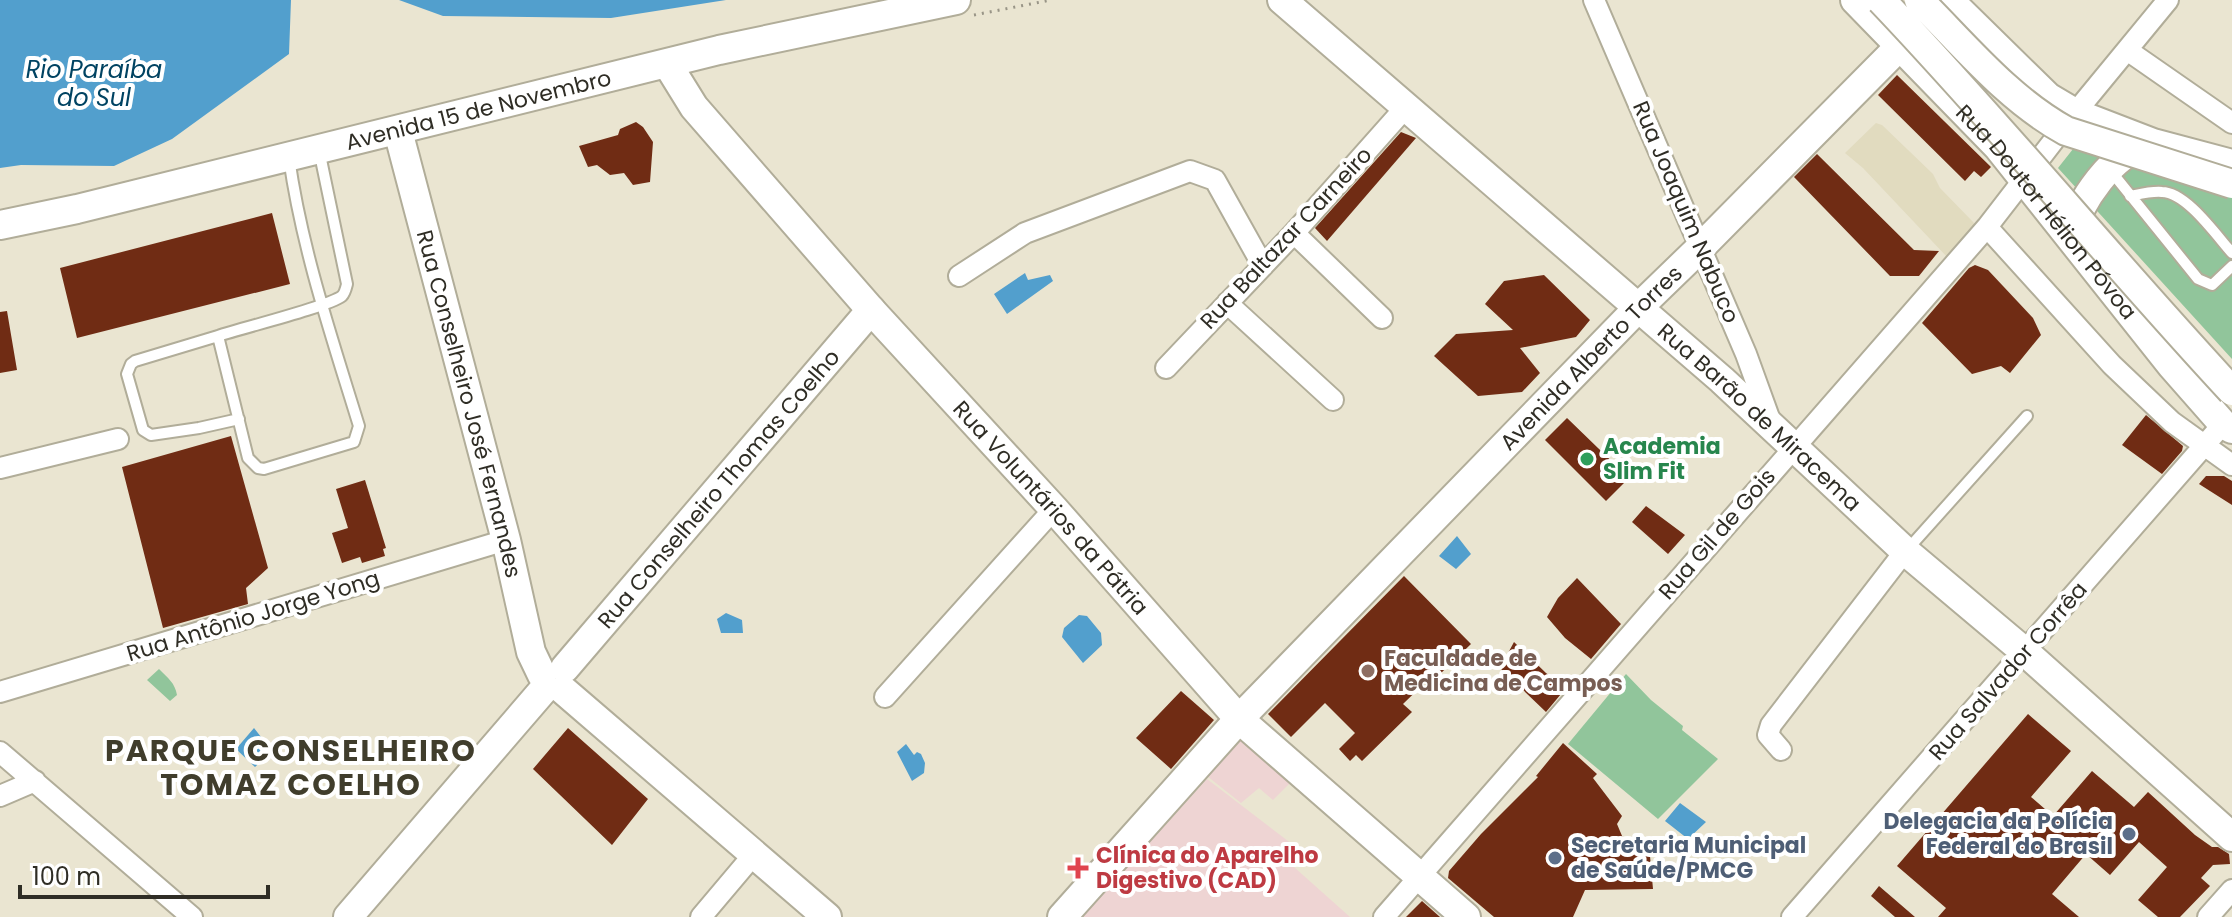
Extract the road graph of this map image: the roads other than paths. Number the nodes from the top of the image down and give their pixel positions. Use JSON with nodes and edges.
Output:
{"nodes":[{"id":1,"x":956,"y":0,"type":"edge"},
{"id":2,"x":1282,"y":0,"type":"edge"},
{"id":3,"x":1594,"y":0,"type":"edge"},
{"id":4,"x":1855,"y":0,"type":"edge"},
{"id":5,"x":1881,"y":0,"type":"edge"},
{"id":6,"x":1919,"y":0,"type":"edge"},
{"id":7,"x":1947,"y":0,"type":"edge"},
{"id":8,"x":2168,"y":0,"type":"edge"},
{"id":9,"x":1900,"y":46,"type":"junction"},
{"id":10,"x":2127,"y":50,"type":"junction"},
{"id":11,"x":668,"y":65,"type":"junction"},
{"id":12,"x":1405,"y":108,"type":"junction"},
{"id":13,"x":2075,"y":113,"type":"junction"},
{"id":14,"x":2232,"y":123,"type":"edge"},
{"id":15,"x":398,"y":131,"type":"junction"},
{"id":16,"x":2153,"y":143,"type":"junction"},
{"id":17,"x":319,"y":149,"type":"junction"},
{"id":18,"x":289,"y":156,"type":"junction"},
{"id":19,"x":2232,"y":164,"type":"edge"},
{"id":20,"x":2108,"y":169,"type":"junction"},
{"id":21,"x":2024,"y":180,"type":"junction"},
{"id":22,"x":2232,"y":184,"type":"edge"},
{"id":23,"x":2130,"y":196,"type":"junction"},
{"id":24,"x":0,"y":225,"type":"edge"},
{"id":25,"x":1987,"y":227,"type":"junction"},
{"id":26,"x":1294,"y":233,"type":"junction"},
{"id":27,"x":2069,"y":239,"type":"junction"},
{"id":28,"x":1701,"y":247,"type":"junction"},
{"id":29,"x":2232,"y":253,"type":"edge"},
{"id":30,"x":1263,"y":266,"type":"junction"},
{"id":31,"x":2232,"y":266,"type":"edge"},
{"id":32,"x":959,"y":276,"type":"dead end"},
{"id":33,"x":1227,"y":303,"type":"junction"},
{"id":34,"x":322,"y":304,"type":"junction"},
{"id":35,"x":1639,"y":307,"type":"junction"},
{"id":36,"x":871,"y":310,"type":"junction"},
{"id":37,"x":1382,"y":318,"type":"dead end"},
{"id":38,"x":218,"y":336,"type":"junction"},
{"id":39,"x":1746,"y":354,"type":"junction"},
{"id":40,"x":1166,"y":368,"type":"dead end"},
{"id":41,"x":1722,"y":380,"type":"junction"},
{"id":42,"x":2232,"y":391,"type":"edge"},
{"id":43,"x":1333,"y":400,"type":"dead end"},
{"id":44,"x":2027,"y":416,"type":"dead end"},
{"id":45,"x":239,"y":419,"type":"junction"},
{"id":46,"x":2228,"y":426,"type":"edge"},
{"id":47,"x":1773,"y":427,"type":"junction"},
{"id":48,"x":118,"y":439,"type":"dead end"},
{"id":49,"x":2202,"y":446,"type":"junction"},
{"id":50,"x":1794,"y":447,"type":"junction"},
{"id":51,"x":2232,"y":465,"type":"edge"},
{"id":52,"x":0,"y":468,"type":"edge"},
{"id":53,"x":1054,"y":509,"type":"junction"},
{"id":54,"x":506,"y":540,"type":"junction"},
{"id":55,"x":1905,"y":551,"type":"junction"},
{"id":56,"x":2025,"y":652,"type":"junction"},
{"id":57,"x":554,"y":680,"type":"junction"},
{"id":58,"x":0,"y":692,"type":"edge"},
{"id":59,"x":885,"y":697,"type":"dead end"},
{"id":60,"x":1239,"y":719,"type":"junction"},
{"id":61,"x":1781,"y":750,"type":"dead end"},
{"id":62,"x":0,"y":752,"type":"edge"},
{"id":63,"x":35,"y":781,"type":"junction"},
{"id":64,"x":0,"y":796,"type":"edge"},
{"id":65,"x":2232,"y":837,"type":"edge"},
{"id":66,"x":755,"y":853,"type":"junction"},
{"id":67,"x":1420,"y":877,"type":"junction"},
{"id":68,"x":2232,"y":890,"type":"edge"},
{"id":69,"x":192,"y":917,"type":"edge"},
{"id":70,"x":348,"y":917,"type":"edge"},
{"id":71,"x":701,"y":917,"type":"edge"},
{"id":72,"x":827,"y":917,"type":"edge"},
{"id":73,"x":1062,"y":917,"type":"edge"},
{"id":74,"x":1384,"y":917,"type":"edge"},
{"id":75,"x":1466,"y":917,"type":"edge"},
{"id":76,"x":1792,"y":917,"type":"edge"},
{"id":77,"x":2208,"y":917,"type":"edge"}],
"edges":[{"from":1,"to":11,"type":"main road","name":"Avenida 15 de Novembro"},
{"from":2,"to":12,"type":"main road","name":"Rua Barão de Miracema"},
{"from":3,"to":28,"type":"street","name":"Rua Joaquim Nabuco"},
{"from":4,"to":9,"type":"main road","name":"Rua Doutor Hélion Póvoa"},
{"from":5,"to":42,"type":"main road","bridge":true},
{"from":6,"to":22,"type":"main road","bridge":true},
{"from":7,"to":9,"type":"street","name":"Avenida Alberto Torres"},
{"from":7,"to":13,"type":"main road"},
{"from":8,"to":10,"type":"street","name":"Rua Gil de Gois"},
{"from":9,"to":21,"type":"main road","name":"Rua Doutor Hélion Póvoa"},
{"from":9,"to":28,"type":"main road","name":"Avenida Alberto Torres"},
{"from":10,"to":13,"type":"street","name":"Rua Gil de Gois"},
{"from":10,"to":14,"type":"street"},
{"from":11,"to":15,"type":"main road","name":"Avenida 15 de Novembro"},
{"from":11,"to":36,"type":"main road","name":"Rua Voluntários da Pátria"},
{"from":12,"to":26,"type":"street","name":"Rua Baltazar Carneiro"},
{"from":12,"to":35,"type":"main road","name":"Rua Barão de Miracema"},
{"from":13,"to":16,"type":"main road"},
{"from":13,"to":21,"type":"street","name":"Rua Gil de Gois"},
{"from":15,"to":17,"type":"main road","name":"Avenida 15 de Novembro"},
{"from":15,"to":54,"type":"main road","name":"Rua Conselheiro José Fernandes"},
{"from":16,"to":19,"type":"main road"},
{"from":16,"to":20,"type":"main road"},
{"from":17,"to":18,"type":"main road","name":"Avenida 15 de Novembro"},
{"from":17,"to":34,"type":"lane"},
{"from":18,"to":24,"type":"main road","name":"Avenida 15 de Novembro"},
{"from":18,"to":34,"type":"lane"},
{"from":20,"to":23,"type":"lane"},
{"from":20,"to":27,"type":"main road"},
{"from":21,"to":25,"type":"street","name":"Rua Gil de Gois"},
{"from":21,"to":27,"type":"main road","name":"Rua Doutor Hélion Póvoa"},
{"from":23,"to":29,"type":"lane"},
{"from":23,"to":31,"type":"lane"},
{"from":25,"to":49,"type":"street"},
{"from":25,"to":50,"type":"street","name":"Rua Gil de Gois"},
{"from":26,"to":30,"type":"street","name":"Rua Baltazar Carneiro"},
{"from":26,"to":37,"type":"street"},
{"from":27,"to":46,"type":"main road","name":"Rua Doutor Hélion Póvoa"},
{"from":28,"to":35,"type":"main road","name":"Avenida Alberto Torres"},
{"from":28,"to":39,"type":"street","name":"Rua Joaquim Nabuco"},
{"from":30,"to":32,"type":"street"},
{"from":30,"to":33,"type":"street","name":"Rua Baltazar Carneiro"},
{"from":33,"to":40,"type":"street","name":"Rua Baltazar Carneiro"},
{"from":33,"to":43,"type":"street"},
{"from":34,"to":38,"type":"lane"},
{"from":34,"to":45,"type":"lane"},
{"from":35,"to":41,"type":"main road","name":"Rua Barão de Miracema"},
{"from":35,"to":60,"type":"main road","name":"Avenida Alberto Torres"},
{"from":36,"to":53,"type":"main road","name":"Rua Voluntários da Pátria"},
{"from":36,"to":57,"type":"main road","name":"Rua Conselheiro Thomas Coelho"},
{"from":38,"to":45,"type":"lane"},
{"from":38,"to":45,"type":"lane"},
{"from":39,"to":41,"type":"street"},
{"from":39,"to":47,"type":"street","name":"Rua Joaquim Nabuco"},
{"from":41,"to":47,"type":"main road","name":"Rua Barão de Miracema"},
{"from":44,"to":55,"type":"lane"},
{"from":46,"to":49,"type":"street","name":"Rua Salvador Corrêa"},
{"from":47,"to":50,"type":"main road","name":"Rua Barão de Miracema"},
{"from":48,"to":52,"type":"street"},
{"from":49,"to":51,"type":"street"},
{"from":49,"to":56,"type":"street","name":"Rua Salvador Corrêa"},
{"from":50,"to":55,"type":"main road","name":"Rua Barão de Miracema"},
{"from":50,"to":67,"type":"street","name":"Rua Gil de Gois"},
{"from":53,"to":59,"type":"street"},
{"from":53,"to":60,"type":"main road","name":"Rua Voluntários da Pátria"},
{"from":54,"to":57,"type":"main road","name":"Rua Conselheiro José Fernandes"},
{"from":54,"to":58,"type":"street","name":"Rua Antônio Jorge Yong"},
{"from":55,"to":56,"type":"main road","name":"Rua Barão de Miracema"},
{"from":55,"to":61,"type":"street"},
{"from":56,"to":65,"type":"main road","name":"Rua Barão de Miracema"},
{"from":56,"to":76,"type":"street","name":"Rua Salvador Corrêa"},
{"from":57,"to":66,"type":"main road","name":"Rua Conselheiro José Fernandes"},
{"from":57,"to":70,"type":"main road","name":"Rua Conselheiro Thomas Coelho"},
{"from":60,"to":67,"type":"main road","name":"Rua Voluntários da Pátria"},
{"from":60,"to":73,"type":"main road","name":"Avenida Alberto Torres"},
{"from":62,"to":63,"type":"street"},
{"from":63,"to":64,"type":"street"},
{"from":63,"to":69,"type":"street"},
{"from":66,"to":71,"type":"street"},
{"from":66,"to":72,"type":"main road","name":"Rua Conselheiro José Fernandes"},
{"from":67,"to":74,"type":"street","name":"Rua Gil de Gois"},
{"from":67,"to":75,"type":"main road","name":"Rua Voluntários da Pátria"},
{"from":68,"to":77,"type":"street"}]}
